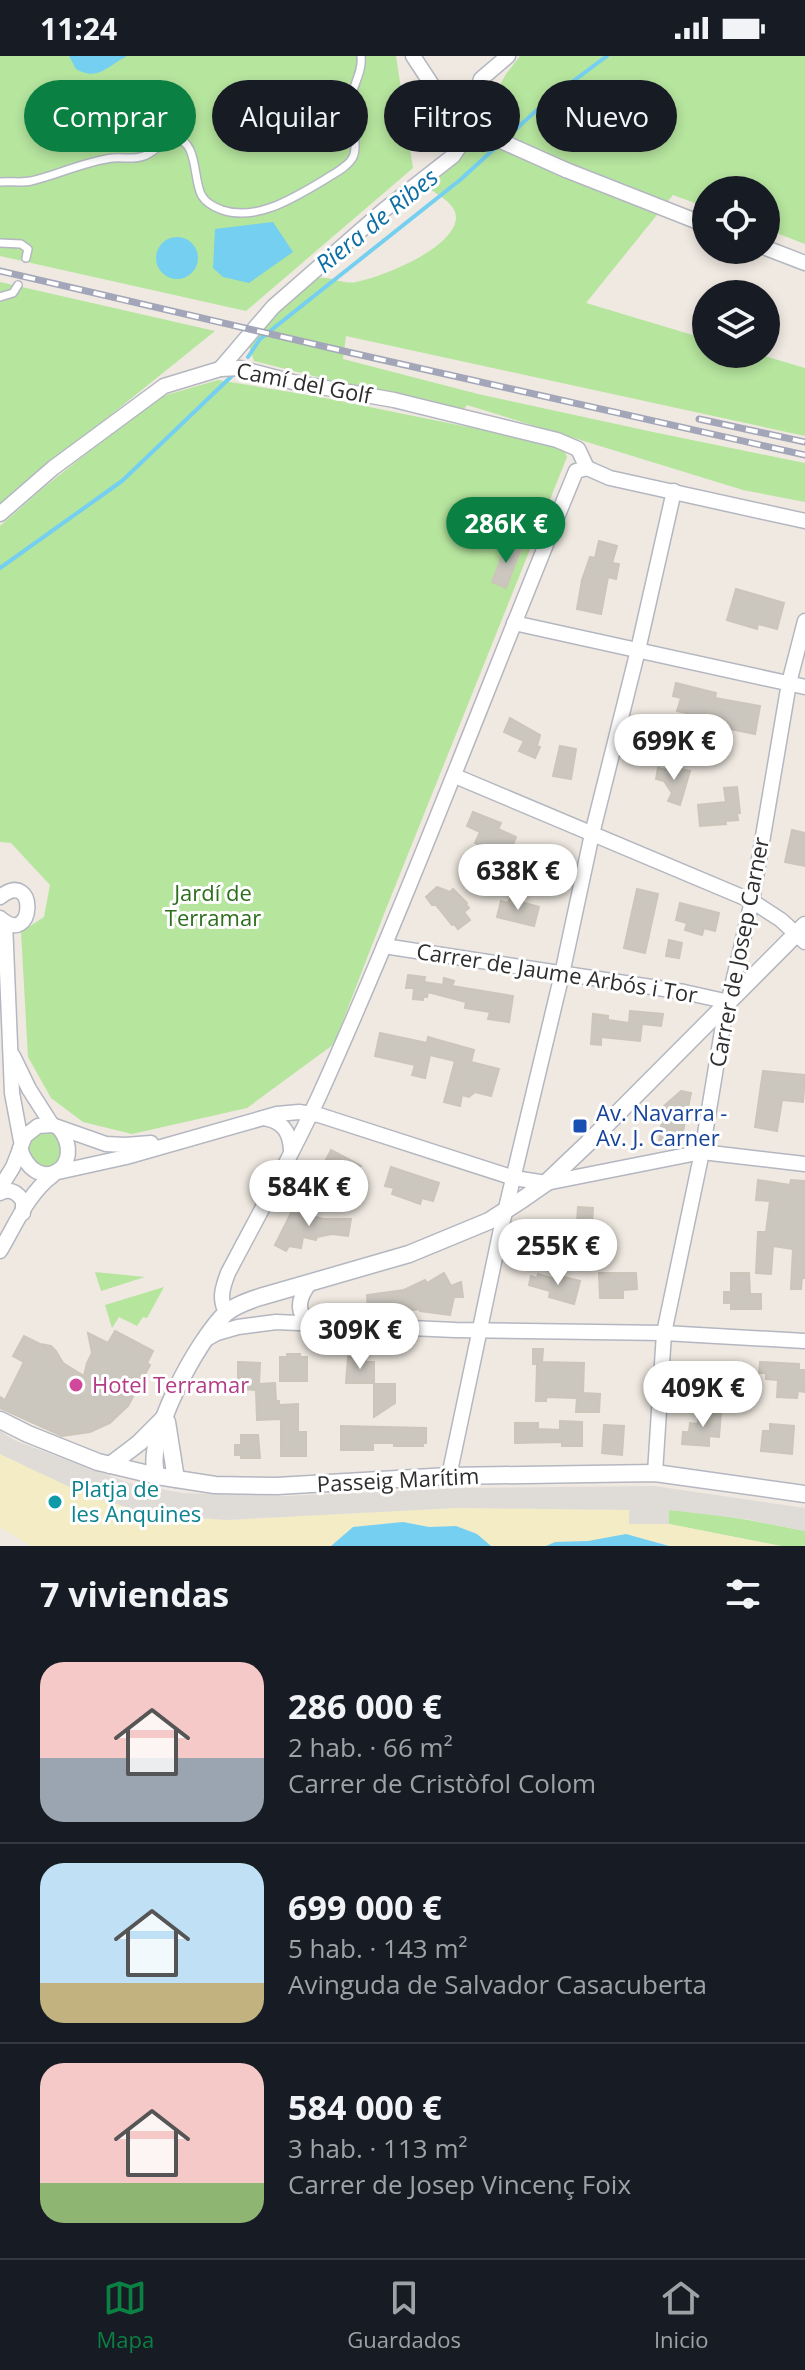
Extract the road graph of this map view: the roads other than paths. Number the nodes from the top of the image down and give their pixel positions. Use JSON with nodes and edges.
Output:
{"nodes":[{"id":1,"x":361,"y":56,"type":"edge"},
{"id":2,"x":413,"y":56,"type":"edge"},
{"id":3,"x":508,"y":56,"type":"edge"},
{"id":4,"x":0,"y":182,"type":"edge"},
{"id":5,"x":692,"y":220,"type":"edge"},
{"id":6,"x":0,"y":243,"type":"edge"},
{"id":7,"x":780,"y":253,"type":"edge"},
{"id":8,"x":26,"y":258,"type":"dead end"},
{"id":9,"x":805,"y":263,"type":"edge"},
{"id":10,"x":18,"y":285,"type":"dead end"},
{"id":11,"x":0,"y":297,"type":"edge"},
{"id":12,"x":220,"y":369,"type":"junction"},
{"id":13,"x":587,"y":468,"type":"junction"},
{"id":14,"x":674,"y":491,"type":"junction"},
{"id":15,"x":0,"y":514,"type":"edge"},
{"id":16,"x":805,"y":521,"type":"edge"},
{"id":17,"x":805,"y":621,"type":"edge"},
{"id":18,"x":514,"y":623,"type":"junction"},
{"id":19,"x":638,"y":650,"type":"junction"},
{"id":20,"x":789,"y":683,"type":"junction"},
{"id":21,"x":805,"y":687,"type":"edge"},
{"id":22,"x":455,"y":776,"type":"junction"},
{"id":23,"x":592,"y":834,"type":"junction"},
{"id":24,"x":0,"y":897,"type":"edge"},
{"id":25,"x":752,"y":901,"type":"junction"},
{"id":26,"x":2,"y":920,"type":"edge"},
{"id":27,"x":802,"y":933,"type":"edge"},
{"id":28,"x":384,"y":946,"type":"junction"},
{"id":29,"x":562,"y":974,"type":"junction"},
{"id":30,"x":729,"y":1002,"type":"junction"},
{"id":31,"x":10,"y":1044,"type":"junction"},
{"id":32,"x":310,"y":1114,"type":"junction"},
{"id":33,"x":263,"y":1118,"type":"junction"},
{"id":34,"x":55,"y":1126,"type":"junction"},
{"id":35,"x":190,"y":1138,"type":"junction"},
{"id":36,"x":21,"y":1145,"type":"junction"},
{"id":37,"x":291,"y":1151,"type":"junction"},
{"id":38,"x":702,"y":1152,"type":"junction"},
{"id":39,"x":805,"y":1164,"type":"edge"},
{"id":40,"x":55,"y":1174,"type":"junction"},
{"id":41,"x":514,"y":1178,"type":"junction"},
{"id":42,"x":546,"y":1183,"type":"junction"},
{"id":43,"x":0,"y":1190,"type":"edge"},
{"id":44,"x":506,"y":1211,"type":"junction"},
{"id":45,"x":23,"y":1213,"type":"junction"},
{"id":46,"x":0,"y":1251,"type":"edge"},
{"id":47,"x":310,"y":1283,"type":"junction"},
{"id":48,"x":227,"y":1313,"type":"junction"},
{"id":49,"x":311,"y":1325,"type":"junction"},
{"id":50,"x":480,"y":1330,"type":"junction"},
{"id":51,"x":664,"y":1333,"type":"junction"},
{"id":52,"x":206,"y":1339,"type":"junction"},
{"id":53,"x":805,"y":1341,"type":"edge"},
{"id":54,"x":166,"y":1413,"type":"junction"},
{"id":55,"x":0,"y":1420,"type":"edge"},
{"id":56,"x":110,"y":1465,"type":"junction"},
{"id":57,"x":655,"y":1473,"type":"junction"},
{"id":58,"x":157,"y":1476,"type":"junction"},
{"id":59,"x":449,"y":1476,"type":"junction"},
{"id":60,"x":176,"y":1479,"type":"junction"},
{"id":61,"x":805,"y":1494,"type":"edge"}],
"edges":[{"from":1,"to":4,"type":"lane"},
{"from":2,"to":5,"type":"street","bridge":true},
{"from":3,"to":12,"type":"street"},
{"from":6,"to":8,"type":"lane"},
{"from":7,"to":9,"type":"street"},
{"from":10,"to":11,"type":"lane"},
{"from":12,"to":13,"type":"street","name":"Camí del Golf"},
{"from":12,"to":15,"type":"street","name":"Camí del Golf"},
{"from":13,"to":14,"type":"street"},
{"from":13,"to":18,"type":"street"},
{"from":14,"to":16,"type":"street"},
{"from":14,"to":19,"type":"street"},
{"from":17,"to":20,"type":"street","name":"Carrer de Josep Carner"},
{"from":18,"to":19,"type":"street"},
{"from":18,"to":22,"type":"street"},
{"from":19,"to":20,"type":"street"},
{"from":19,"to":23,"type":"street"},
{"from":20,"to":21,"type":"street"},
{"from":20,"to":25,"type":"street","name":"Carrer de Josep Carner"},
{"from":22,"to":23,"type":"street"},
{"from":22,"to":28,"type":"street"},
{"from":23,"to":25,"type":"street"},
{"from":23,"to":29,"type":"street"},
{"from":24,"to":26,"type":"street"},
{"from":25,"to":27,"type":"street"},
{"from":25,"to":30,"type":"street","name":"Carrer de Josep Carner"},
{"from":26,"to":31,"type":"street"},
{"from":27,"to":30,"type":"street"},
{"from":28,"to":29,"type":"street","name":"Carrer de Jaume Arbós i Tor"},
{"from":28,"to":32,"type":"street"},
{"from":29,"to":30,"type":"street","name":"Carrer de Jaume Arbós i Tor"},
{"from":29,"to":41,"type":"street"},
{"from":30,"to":38,"type":"street","name":"Carrer de Josep Carner"},
{"from":30,"to":42,"type":"street"},
{"from":31,"to":34,"type":"street"},
{"from":31,"to":36,"type":"street"},
{"from":32,"to":33,"type":"street"},
{"from":32,"to":37,"type":"street"},
{"from":32,"to":41,"type":"street"},
{"from":33,"to":35,"type":"street"},
{"from":33,"to":37,"type":"street"},
{"from":34,"to":35,"type":"street"},
{"from":34,"to":36,"type":"street"},
{"from":34,"to":40,"type":"street"},
{"from":35,"to":40,"type":"street"},
{"from":36,"to":40,"type":"street"},
{"from":36,"to":43,"type":"street"},
{"from":37,"to":48,"type":"street"},
{"from":38,"to":39,"type":"street"},
{"from":38,"to":42,"type":"street"},
{"from":38,"to":51,"type":"street","name":"Carrer de Josep Carner"},
{"from":40,"to":45,"type":"street"},
{"from":41,"to":42,"type":"street"},
{"from":41,"to":44,"type":"street"},
{"from":42,"to":44,"type":"street"},
{"from":43,"to":45,"type":"street"},
{"from":44,"to":47,"type":"street"},
{"from":44,"to":50,"type":"street"},
{"from":45,"to":46,"type":"street"},
{"from":47,"to":48,"type":"street"},
{"from":47,"to":49,"type":"street"},
{"from":48,"to":52,"type":"street"},
{"from":49,"to":50,"type":"street"},
{"from":49,"to":52,"type":"street"},
{"from":50,"to":51,"type":"street"},
{"from":50,"to":59,"type":"street"},
{"from":51,"to":53,"type":"street"},
{"from":51,"to":57,"type":"street","name":"Carrer de Josep Carner"},
{"from":52,"to":54,"type":"street"},
{"from":54,"to":56,"type":"street"},
{"from":54,"to":58,"type":"street"},
{"from":54,"to":60,"type":"street"},
{"from":55,"to":56,"type":"street","name":"Passeig Marítim"},
{"from":56,"to":58,"type":"street","name":"Passeig Marítim"},
{"from":57,"to":59,"type":"street","name":"Passeig Marítim"},
{"from":57,"to":61,"type":"street","name":"Passeig Marítim"},
{"from":58,"to":60,"type":"street","name":"Passeig Marítim"},
{"from":59,"to":60,"type":"street","name":"Passeig Marítim"}]}
